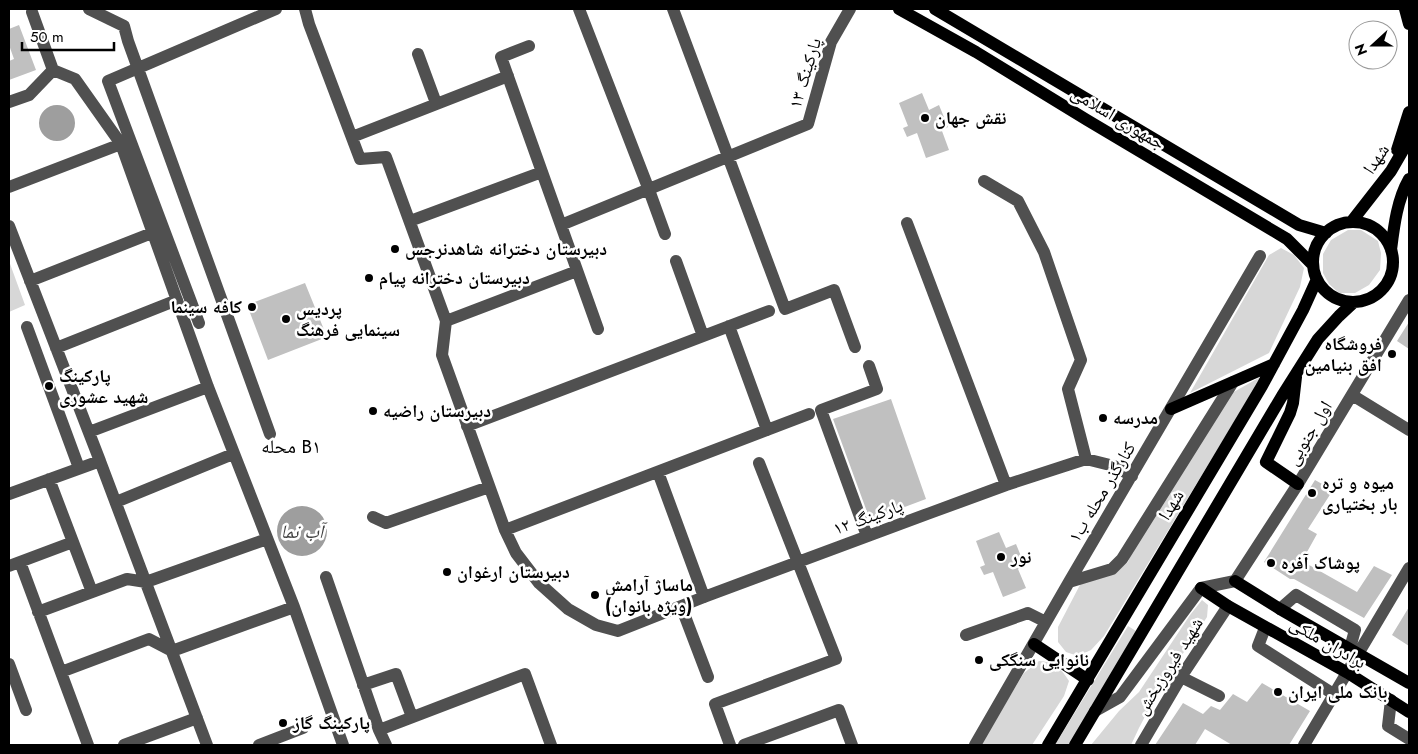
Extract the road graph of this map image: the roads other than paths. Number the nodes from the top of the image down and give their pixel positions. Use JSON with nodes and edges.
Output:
{"nodes":[{"id":1,"x":89,"y":9,"type":"edge"},
{"id":2,"x":276,"y":9,"type":"edge"},
{"id":3,"x":305,"y":9,"type":"edge"},
{"id":4,"x":579,"y":9,"type":"edge"},
{"id":5,"x":673,"y":9,"type":"edge"},
{"id":6,"x":850,"y":9,"type":"edge"},
{"id":7,"x":899,"y":9,"type":"edge"},
{"id":8,"x":935,"y":9,"type":"edge"},
{"id":9,"x":1405,"y":9,"type":"edge"},
{"id":10,"x":32,"y":12,"type":"dead end"},
{"id":11,"x":1409,"y":24,"type":"edge"},
{"id":12,"x":529,"y":46,"type":"dead end"},
{"id":13,"x":418,"y":54,"type":"dead end"},
{"id":14,"x":139,"y":67,"type":"junction"},
{"id":15,"x":53,"y":70,"type":"junction"},
{"id":16,"x":508,"y":76,"type":"junction"},
{"id":17,"x":9,"y":102,"type":"edge"},
{"id":18,"x":436,"y":104,"type":"junction"},
{"id":19,"x":1409,"y":112,"type":"edge"},
{"id":20,"x":352,"y":137,"type":"junction"},
{"id":21,"x":1409,"y":140,"type":"edge"},
{"id":22,"x":121,"y":144,"type":"junction"},
{"id":23,"x":728,"y":158,"type":"junction"},
{"id":24,"x":1391,"y":170,"type":"junction"},
{"id":25,"x":542,"y":172,"type":"junction"},
{"id":26,"x":984,"y":181,"type":"dead end"},
{"id":27,"x":1408,"y":181,"type":"edge"},
{"id":28,"x":9,"y":187,"type":"edge"},
{"id":29,"x":649,"y":190,"type":"junction"},
{"id":30,"x":410,"y":221,"type":"junction"},
{"id":31,"x":1352,"y":222,"type":"junction"},
{"id":32,"x":907,"y":223,"type":"dead end"},
{"id":33,"x":561,"y":225,"type":"junction"},
{"id":34,"x":9,"y":226,"type":"edge"},
{"id":35,"x":1326,"y":232,"type":"junction"},
{"id":36,"x":152,"y":233,"type":"junction"},
{"id":37,"x":665,"y":234,"type":"dead end"},
{"id":38,"x":1391,"y":250,"type":"junction"},
{"id":39,"x":1260,"y":256,"type":"dead end"},
{"id":40,"x":676,"y":261,"type":"dead end"},
{"id":41,"x":1313,"y":265,"type":"junction"},
{"id":42,"x":577,"y":271,"type":"junction"},
{"id":43,"x":1317,"y":279,"type":"junction"},
{"id":44,"x":30,"y":281,"type":"junction"},
{"id":45,"x":176,"y":300,"type":"junction"},
{"id":46,"x":1409,"y":300,"type":"edge"},
{"id":47,"x":1354,"y":302,"type":"junction"},
{"id":48,"x":768,"y":311,"type":"dead end"},
{"id":49,"x":446,"y":321,"type":"junction"},
{"id":50,"x":199,"y":323,"type":"dead end"},
{"id":51,"x":729,"y":326,"type":"junction"},
{"id":52,"x":27,"y":327,"type":"dead end"},
{"id":53,"x":598,"y":329,"type":"dead end"},
{"id":54,"x":703,"y":336,"type":"junction"},
{"id":55,"x":855,"y":346,"type":"dead end"},
{"id":56,"x":56,"y":348,"type":"junction"},
{"id":57,"x":1274,"y":364,"type":"junction"},
{"id":58,"x":869,"y":366,"type":"dead end"},
{"id":59,"x":1296,"y":374,"type":"junction"},
{"id":60,"x":1233,"y":382,"type":"junction"},
{"id":61,"x":208,"y":387,"type":"junction"},
{"id":62,"x":1352,"y":395,"type":"junction"},
{"id":63,"x":1172,"y":409,"type":"junction"},
{"id":64,"x":810,"y":414,"type":"dead end"},
{"id":65,"x":467,"y":426,"type":"junction"},
{"id":66,"x":767,"y":430,"type":"junction"},
{"id":67,"x":1409,"y":430,"type":"edge"},
{"id":68,"x":89,"y":432,"type":"junction"},
{"id":69,"x":270,"y":434,"type":"dead end"},
{"id":70,"x":233,"y":454,"type":"junction"},
{"id":71,"x":1086,"y":459,"type":"junction"},
{"id":72,"x":100,"y":461,"type":"junction"},
{"id":73,"x":759,"y":463,"type":"dead end"},
{"id":74,"x":79,"y":468,"type":"junction"},
{"id":75,"x":658,"y":472,"type":"junction"},
{"id":76,"x":1132,"y":476,"type":"junction"},
{"id":77,"x":49,"y":479,"type":"junction"},
{"id":78,"x":1298,"y":484,"type":"junction"},
{"id":79,"x":1006,"y":485,"type":"junction"},
{"id":80,"x":489,"y":487,"type":"junction"},
{"id":81,"x":9,"y":494,"type":"edge"},
{"id":82,"x":116,"y":502,"type":"junction"},
{"id":83,"x":373,"y":517,"type":"dead end"},
{"id":84,"x":504,"y":530,"type":"junction"},
{"id":85,"x":867,"y":536,"type":"junction"},
{"id":86,"x":268,"y":539,"type":"junction"},
{"id":87,"x":73,"y":542,"type":"junction"},
{"id":88,"x":798,"y":562,"type":"junction"},
{"id":89,"x":14,"y":564,"type":"edge"},
{"id":90,"x":1409,"y":569,"type":"edge"},
{"id":91,"x":326,"y":577,"type":"dead end"},
{"id":92,"x":1235,"y":581,"type":"junction"},
{"id":93,"x":146,"y":582,"type":"junction"},
{"id":94,"x":1069,"y":582,"type":"junction"},
{"id":95,"x":1201,"y":588,"type":"junction"},
{"id":96,"x":92,"y":592,"type":"junction"},
{"id":97,"x":704,"y":597,"type":"junction"},
{"id":98,"x":294,"y":606,"type":"junction"},
{"id":99,"x":680,"y":606,"type":"junction"},
{"id":100,"x":1228,"y":606,"type":"junction"},
{"id":101,"x":1280,"y":608,"type":"junction"},
{"id":102,"x":38,"y":612,"type":"junction"},
{"id":103,"x":1046,"y":622,"type":"junction"},
{"id":104,"x":1265,"y":628,"type":"junction"},
{"id":105,"x":966,"y":635,"type":"dead end"},
{"id":106,"x":1034,"y":644,"type":"junction"},
{"id":107,"x":172,"y":651,"type":"junction"},
{"id":108,"x":1354,"y":651,"type":"junction"},
{"id":109,"x":9,"y":664,"type":"edge"},
{"id":110,"x":61,"y":672,"type":"junction"},
{"id":111,"x":1348,"y":673,"type":"junction"},
{"id":112,"x":708,"y":677,"type":"dead end"},
{"id":113,"x":1181,"y":677,"type":"junction"},
{"id":114,"x":1406,"y":678,"type":"edge"},
{"id":115,"x":1088,"y":680,"type":"junction"},
{"id":116,"x":363,"y":685,"type":"junction"},
{"id":117,"x":1335,"y":695,"type":"junction"},
{"id":118,"x":1219,"y":696,"type":"dead end"},
{"id":119,"x":1391,"y":700,"type":"junction"},
{"id":120,"x":26,"y":710,"type":"dead end"},
{"id":121,"x":1095,"y":711,"type":"junction"},
{"id":122,"x":1409,"y":712,"type":"edge"},
{"id":123,"x":412,"y":717,"type":"junction"},
{"id":124,"x":197,"y":718,"type":"junction"},
{"id":125,"x":304,"y":728,"type":"dead end"},
{"id":126,"x":379,"y":730,"type":"junction"},
{"id":127,"x":1409,"y":740,"type":"edge"},
{"id":128,"x":88,"y":745,"type":"edge"},
{"id":129,"x":124,"y":745,"type":"edge"},
{"id":130,"x":207,"y":745,"type":"edge"},
{"id":131,"x":260,"y":745,"type":"edge"},
{"id":132,"x":343,"y":745,"type":"edge"},
{"id":133,"x":386,"y":745,"type":"edge"},
{"id":134,"x":551,"y":745,"type":"edge"},
{"id":135,"x":730,"y":745,"type":"edge"},
{"id":136,"x":744,"y":745,"type":"edge"},
{"id":137,"x":852,"y":745,"type":"edge"},
{"id":138,"x":976,"y":745,"type":"edge"},
{"id":139,"x":1048,"y":745,"type":"edge"},
{"id":140,"x":1075,"y":745,"type":"edge"},
{"id":141,"x":1141,"y":745,"type":"edge"},
{"id":142,"x":1304,"y":745,"type":"edge"}],
"edges":[{"from":1,"to":14,"type":"street"},
{"from":2,"to":14,"type":"street"},
{"from":3,"to":20,"type":"street"},
{"from":4,"to":29,"type":"street"},
{"from":5,"to":23,"type":"street"},
{"from":6,"to":23,"type":"street","name":"پارکینگ ۱۳"},
{"from":7,"to":41,"type":"main road","name":"جمهوری اسلامی"},
{"from":8,"to":35,"type":"main road","name":"جمهوری اسلامی"},
{"from":9,"to":11,"type":"main road"},
{"from":10,"to":15,"type":"street"},
{"from":12,"to":16,"type":"street"},
{"from":13,"to":18,"type":"street"},
{"from":14,"to":50,"type":"street"},
{"from":14,"to":69,"type":"street"},
{"from":15,"to":17,"type":"street"},
{"from":15,"to":22,"type":"street"},
{"from":16,"to":18,"type":"street"},
{"from":16,"to":25,"type":"street"},
{"from":18,"to":20,"type":"street"},
{"from":19,"to":24,"type":"main road"},
{"from":20,"to":30,"type":"street"},
{"from":21,"to":24,"type":"main road","name":"شهدا"},
{"from":22,"to":28,"type":"street"},
{"from":22,"to":36,"type":"street"},
{"from":23,"to":29,"type":"street"},
{"from":23,"to":55,"type":"street"},
{"from":24,"to":31,"type":"main road","name":"شهدا"},
{"from":25,"to":30,"type":"street"},
{"from":25,"to":33,"type":"street"},
{"from":26,"to":71,"type":"street"},
{"from":27,"to":38,"type":"main road"},
{"from":29,"to":33,"type":"street"},
{"from":29,"to":37,"type":"street"},
{"from":30,"to":49,"type":"street"},
{"from":31,"to":35,"type":"main road"},
{"from":31,"to":38,"type":"main road"},
{"from":32,"to":79,"type":"street"},
{"from":33,"to":42,"type":"street"},
{"from":34,"to":44,"type":"street"},
{"from":35,"to":41,"type":"main road"},
{"from":36,"to":44,"type":"street"},
{"from":36,"to":45,"type":"street"},
{"from":38,"to":47,"type":"main road"},
{"from":39,"to":63,"type":"street","name":"کنارگذر محله ب۱"},
{"from":40,"to":54,"type":"street"},
{"from":41,"to":43,"type":"main road"},
{"from":42,"to":49,"type":"street"},
{"from":42,"to":53,"type":"street"},
{"from":43,"to":47,"type":"main road"},
{"from":43,"to":57,"type":"main road","name":"شهدا"},
{"from":44,"to":56,"type":"street"},
{"from":45,"to":56,"type":"street"},
{"from":45,"to":61,"type":"street"},
{"from":46,"to":62,"type":"street","name":"اول جنوبی"},
{"from":47,"to":59,"type":"main road"},
{"from":48,"to":51,"type":"street"},
{"from":49,"to":65,"type":"street"},
{"from":51,"to":54,"type":"street"},
{"from":51,"to":66,"type":"street"},
{"from":52,"to":74,"type":"street"},
{"from":54,"to":65,"type":"street"},
{"from":56,"to":68,"type":"street"},
{"from":57,"to":60,"type":"main road"},
{"from":57,"to":115,"type":"main road","name":"شهدا"},
{"from":58,"to":85,"type":"street"},
{"from":59,"to":78,"type":"main road"},
{"from":59,"to":121,"type":"main road"},
{"from":60,"to":63,"type":"main road"},
{"from":60,"to":94,"type":"street"},
{"from":61,"to":68,"type":"street"},
{"from":61,"to":70,"type":"street"},
{"from":62,"to":67,"type":"street"},
{"from":62,"to":78,"type":"street","name":"اول جنوبی"},
{"from":63,"to":76,"type":"street","name":"کنارگذر محله ب۱"},
{"from":64,"to":66,"type":"street"},
{"from":65,"to":80,"type":"street"},
{"from":66,"to":75,"type":"street"},
{"from":68,"to":72,"type":"street"},
{"from":70,"to":82,"type":"street"},
{"from":70,"to":86,"type":"street"},
{"from":71,"to":76,"type":"street"},
{"from":71,"to":79,"type":"street","name":"پارکینگ ۱۲"},
{"from":72,"to":74,"type":"street"},
{"from":72,"to":82,"type":"street"},
{"from":73,"to":88,"type":"street"},
{"from":74,"to":77,"type":"street"},
{"from":75,"to":84,"type":"street"},
{"from":75,"to":97,"type":"street"},
{"from":76,"to":94,"type":"street","name":"کنارگذر محله ب۱"},
{"from":77,"to":81,"type":"street"},
{"from":77,"to":87,"type":"street"},
{"from":78,"to":92,"type":"street","name":"اول جنوبی"},
{"from":79,"to":85,"type":"street","name":"پارکینگ ۱۲"},
{"from":80,"to":83,"type":"street"},
{"from":80,"to":84,"type":"street"},
{"from":82,"to":93,"type":"street"},
{"from":84,"to":99,"type":"street","name":"پارکینگ ۱۲"},
{"from":85,"to":88,"type":"street","name":"پارکینگ ۱۲"},
{"from":86,"to":93,"type":"street"},
{"from":86,"to":98,"type":"street"},
{"from":87,"to":89,"type":"street"},
{"from":87,"to":96,"type":"street"},
{"from":88,"to":97,"type":"street","name":"پارکینگ ۱۲"},
{"from":88,"to":135,"type":"street"},
{"from":89,"to":102,"type":"street"},
{"from":90,"to":108,"type":"street"},
{"from":91,"to":116,"type":"street"},
{"from":92,"to":95,"type":"street"},
{"from":92,"to":101,"type":"main road","name":"برادران ملکی"},
{"from":93,"to":96,"type":"street"},
{"from":93,"to":107,"type":"street"},
{"from":94,"to":103,"type":"street","name":"کنارگذر محله ب۱"},
{"from":95,"to":100,"type":"main road","name":"برادران ملکی"},
{"from":95,"to":121,"type":"street"},
{"from":96,"to":102,"type":"street"},
{"from":97,"to":99,"type":"street","name":"پارکینگ ۱۲"},
{"from":98,"to":107,"type":"street"},
{"from":98,"to":132,"type":"street"},
{"from":99,"to":112,"type":"street"},
{"from":100,"to":104,"type":"main road","name":"برادران ملکی"},
{"from":100,"to":113,"type":"street","name":"شهید فیروزبخش"},
{"from":101,"to":108,"type":"main road","name":"برادران ملکی"},
{"from":101,"to":108,"type":"street"},
{"from":102,"to":110,"type":"street"},
{"from":103,"to":105,"type":"street"},
{"from":103,"to":106,"type":"street","name":"کنارگذر محله ب۱"},
{"from":104,"to":111,"type":"main road","name":"برادران ملکی"},
{"from":104,"to":117,"type":"street"},
{"from":106,"to":115,"type":"main road"},
{"from":106,"to":138,"type":"street","name":"کنارگذر محله ب۱"},
{"from":107,"to":110,"type":"street"},
{"from":107,"to":124,"type":"street"},
{"from":108,"to":111,"type":"street"},
{"from":108,"to":114,"type":"main road","name":"برادران ملکی"},
{"from":109,"to":120,"type":"street"},
{"from":110,"to":128,"type":"street"},
{"from":111,"to":117,"type":"street"},
{"from":111,"to":119,"type":"main road","name":"برادران ملکی"},
{"from":113,"to":118,"type":"street"},
{"from":113,"to":141,"type":"street","name":"شهید فیروزبخش"},
{"from":115,"to":139,"type":"main road","name":"شهدا"},
{"from":116,"to":123,"type":"street"},
{"from":116,"to":126,"type":"street"},
{"from":117,"to":142,"type":"street"},
{"from":119,"to":122,"type":"main road","name":"برادران ملکی"},
{"from":119,"to":127,"type":"street"},
{"from":121,"to":140,"type":"main road"},
{"from":123,"to":126,"type":"street"},
{"from":123,"to":134,"type":"street"},
{"from":124,"to":129,"type":"street"},
{"from":124,"to":130,"type":"street"},
{"from":125,"to":131,"type":"street"},
{"from":126,"to":133,"type":"street"},
{"from":136,"to":137,"type":"street"}]}
